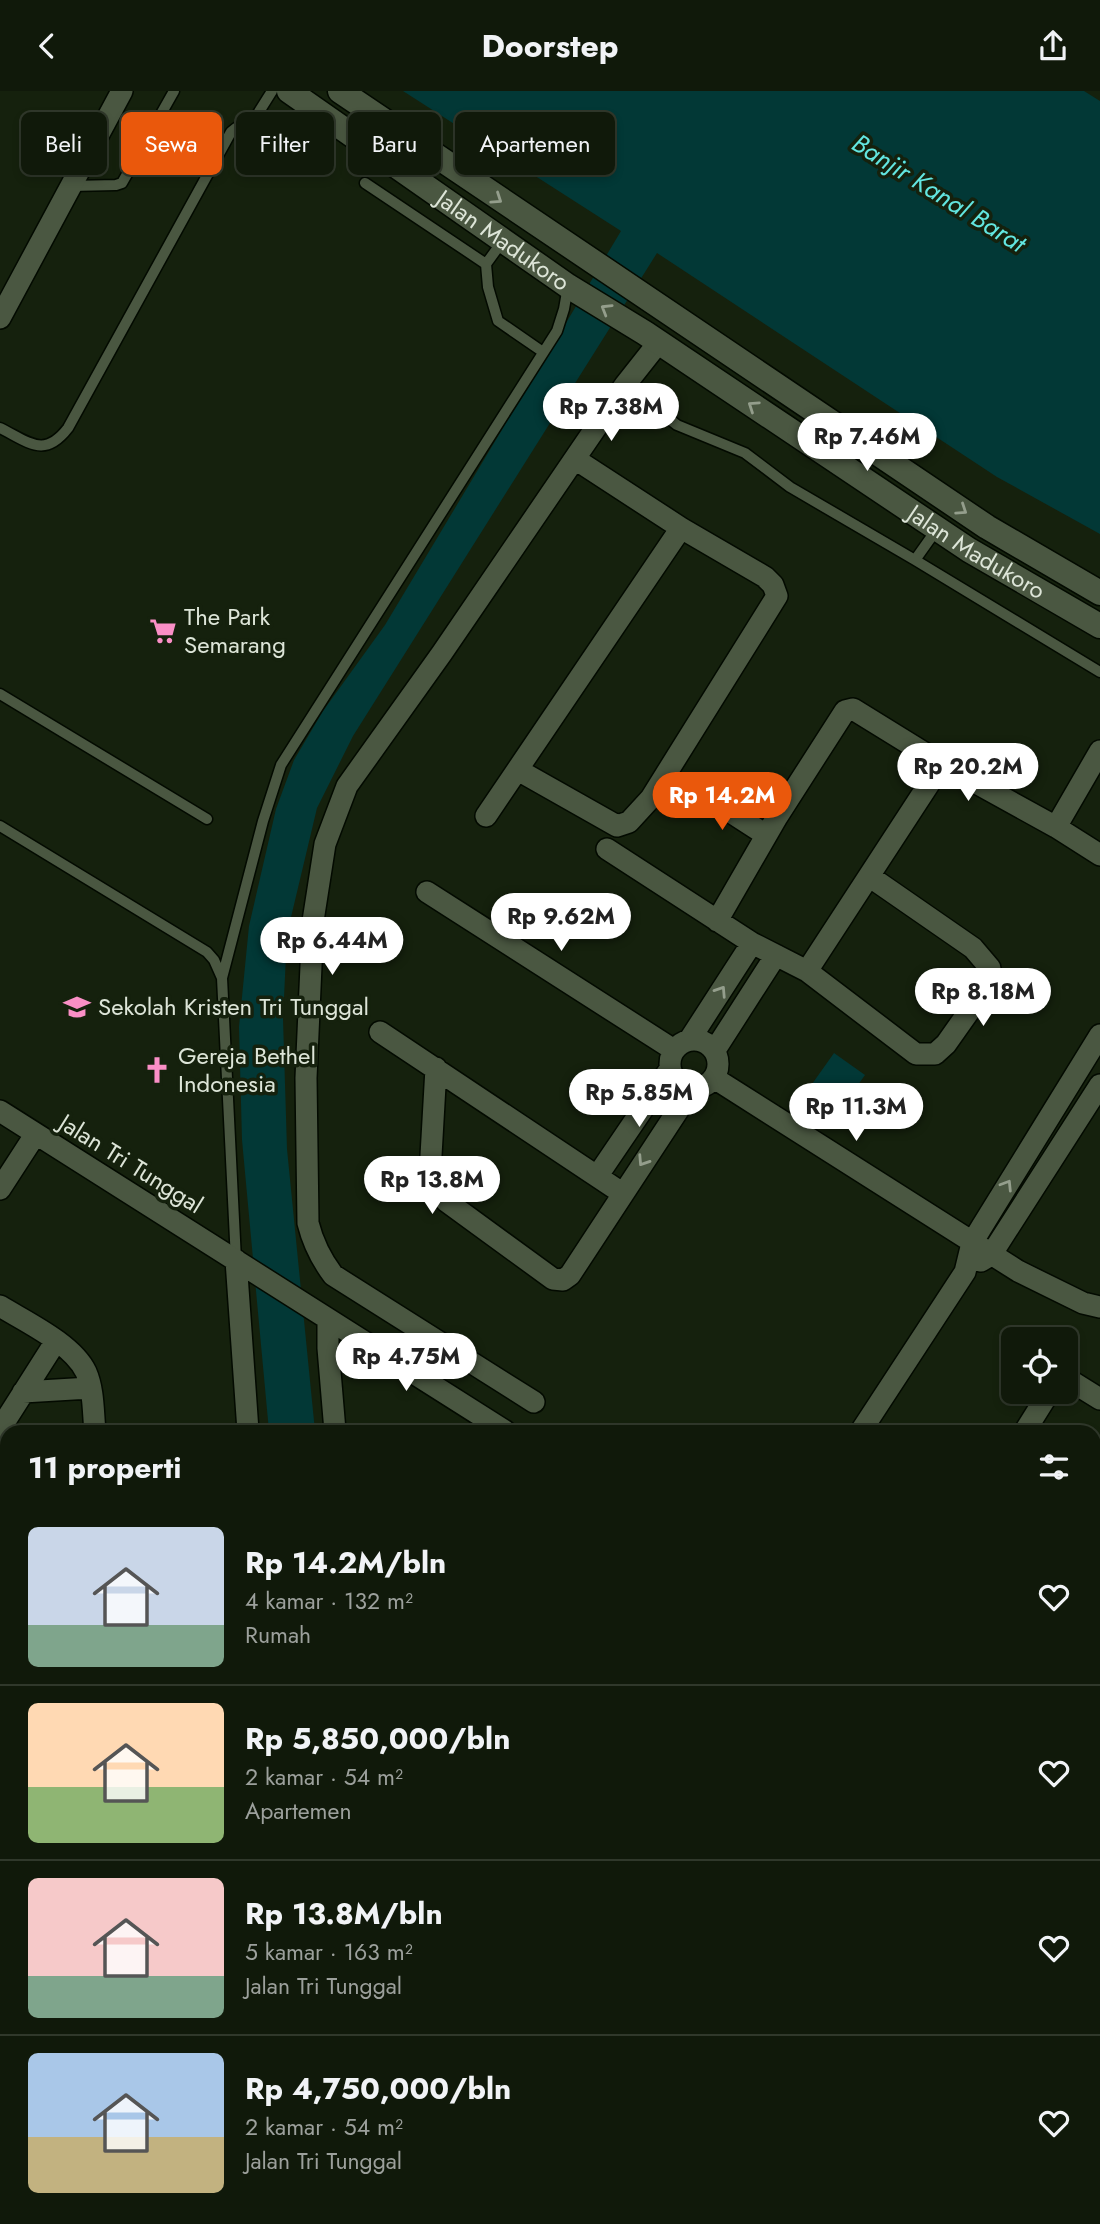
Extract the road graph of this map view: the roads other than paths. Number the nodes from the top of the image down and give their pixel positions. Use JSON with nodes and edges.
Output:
{"nodes":[{"id":1,"x":122,"y":91,"type":"edge"},
{"id":2,"x":174,"y":91,"type":"edge"},
{"id":3,"x":271,"y":91,"type":"edge"},
{"id":4,"x":340,"y":91,"type":"edge"},
{"id":5,"x":299,"y":98,"type":"edge"},
{"id":6,"x":258,"y":112,"type":"edge"},
{"id":7,"x":236,"y":128,"type":"edge"},
{"id":8,"x":365,"y":183,"type":"dead end"},
{"id":9,"x":71,"y":185,"type":"junction"},
{"id":10,"x":502,"y":242,"type":"junction"},
{"id":11,"x":486,"y":264,"type":"junction"},
{"id":12,"x":573,"y":290,"type":"junction"},
{"id":13,"x":0,"y":318,"type":"edge"},
{"id":14,"x":646,"y":334,"type":"junction"},
{"id":15,"x":543,"y":352,"type":"junction"},
{"id":16,"x":625,"y":385,"type":"junction"},
{"id":17,"x":0,"y":428,"type":"edge"},
{"id":18,"x":575,"y":459,"type":"junction"},
{"id":19,"x":681,"y":528,"type":"junction"},
{"id":20,"x":937,"y":529,"type":"junction"},
{"id":21,"x":915,"y":559,"type":"junction"},
{"id":22,"x":1100,"y":593,"type":"edge"},
{"id":23,"x":1100,"y":626,"type":"edge"},
{"id":24,"x":1100,"y":672,"type":"edge"},
{"id":25,"x":0,"y":694,"type":"edge"},
{"id":26,"x":1100,"y":751,"type":"edge"},
{"id":27,"x":942,"y":764,"type":"junction"},
{"id":28,"x":518,"y":770,"type":"junction"},
{"id":29,"x":701,"y":793,"type":"dead end"},
{"id":30,"x":486,"y":816,"type":"dead end"},
{"id":31,"x":207,"y":819,"type":"dead end"},
{"id":32,"x":0,"y":826,"type":"edge"},
{"id":33,"x":1056,"y":827,"type":"junction"},
{"id":34,"x":766,"y":835,"type":"junction"},
{"id":35,"x":607,"y":849,"type":"dead end"},
{"id":36,"x":1100,"y":855,"type":"edge"},
{"id":37,"x":869,"y":876,"type":"junction"},
{"id":38,"x":426,"y":893,"type":"dead end"},
{"id":39,"x":717,"y":921,"type":"junction"},
{"id":40,"x":752,"y":943,"type":"junction"},
{"id":41,"x":776,"y":954,"type":"junction"},
{"id":42,"x":807,"y":971,"type":"junction"},
{"id":43,"x":222,"y":978,"type":"junction"},
{"id":44,"x":380,"y":1032,"type":"dead end"},
{"id":45,"x":1100,"y":1035,"type":"edge"},
{"id":46,"x":715,"y":1050,"type":"junction"},
{"id":47,"x":678,"y":1053,"type":"junction"},
{"id":48,"x":1092,"y":1065,"type":"edge"},
{"id":49,"x":436,"y":1068,"type":"junction"},
{"id":50,"x":715,"y":1078,"type":"junction"},
{"id":51,"x":1100,"y":1085,"type":"edge"},
{"id":52,"x":691,"y":1089,"type":"junction"},
{"id":53,"x":0,"y":1111,"type":"edge"},
{"id":54,"x":36,"y":1135,"type":"junction"},
{"id":55,"x":598,"y":1175,"type":"junction"},
{"id":56,"x":0,"y":1189,"type":"edge"},
{"id":57,"x":622,"y":1193,"type":"junction"},
{"id":58,"x":972,"y":1243,"type":"junction"},
{"id":59,"x":991,"y":1255,"type":"junction"},
{"id":60,"x":242,"y":1264,"type":"junction"},
{"id":61,"x":965,"y":1272,"type":"junction"},
{"id":62,"x":0,"y":1306,"type":"edge"},
{"id":63,"x":1096,"y":1314,"type":"edge"},
{"id":64,"x":328,"y":1319,"type":"junction"},
{"id":65,"x":56,"y":1341,"type":"junction"},
{"id":66,"x":1078,"y":1385,"type":"edge"},
{"id":67,"x":90,"y":1388,"type":"junction"},
{"id":68,"x":23,"y":1392,"type":"junction"},
{"id":69,"x":1100,"y":1399,"type":"edge"},
{"id":70,"x":534,"y":1402,"type":"dead end"},
{"id":71,"x":1042,"y":1404,"type":"edge"},
{"id":72,"x":2,"y":1425,"type":"edge"},
{"id":73,"x":94,"y":1425,"type":"edge"},
{"id":74,"x":248,"y":1425,"type":"edge"},
{"id":75,"x":334,"y":1425,"type":"edge"},
{"id":76,"x":496,"y":1425,"type":"edge"},
{"id":77,"x":865,"y":1425,"type":"edge"},
{"id":78,"x":1028,"y":1425,"type":"edge"}],
"edges":[{"from":1,"to":9,"type":"street"},
{"from":2,"to":9,"type":"lane"},
{"from":3,"to":6,"type":"lane"},
{"from":4,"to":22,"type":"street","name":"Jalan Madukoro","one_way":true},
{"from":5,"to":10,"type":"street","name":"Jalan Madukoro"},
{"from":7,"to":17,"type":"lane"},
{"from":8,"to":11,"type":"lane"},
{"from":9,"to":13,"type":"street"},
{"from":10,"to":11,"type":"lane"},
{"from":10,"to":12,"type":"street","name":"Jalan Madukoro"},
{"from":11,"to":15,"type":"lane"},
{"from":14,"to":12,"type":"street","name":"Jalan Madukoro","one_way":true},
{"from":12,"to":15,"type":"lane"},
{"from":14,"to":16,"type":"street"},
{"from":20,"to":14,"type":"street","name":"Jalan Madukoro","one_way":true},
{"from":15,"to":43,"type":"lane"},
{"from":16,"to":18,"type":"street"},
{"from":16,"to":21,"type":"lane"},
{"from":18,"to":19,"type":"street"},
{"from":18,"to":70,"type":"street"},
{"from":19,"to":28,"type":"street"},
{"from":19,"to":28,"type":"street"},
{"from":20,"to":21,"type":"lane"},
{"from":20,"to":23,"type":"street","name":"Jalan Madukoro"},
{"from":21,"to":24,"type":"lane"},
{"from":25,"to":31,"type":"lane"},
{"from":26,"to":33,"type":"street"},
{"from":27,"to":33,"type":"street"},
{"from":27,"to":34,"type":"street"},
{"from":27,"to":37,"type":"street"},
{"from":28,"to":30,"type":"street"},
{"from":29,"to":34,"type":"street"},
{"from":32,"to":43,"type":"lane"},
{"from":33,"to":36,"type":"street"},
{"from":34,"to":39,"type":"street"},
{"from":35,"to":39,"type":"street"},
{"from":37,"to":42,"type":"street"},
{"from":37,"to":42,"type":"street"},
{"from":38,"to":47,"type":"street"},
{"from":39,"to":40,"type":"street"},
{"from":40,"to":41,"type":"street"},
{"from":47,"to":40,"type":"street","one_way":true},
{"from":41,"to":42,"type":"street"},
{"from":41,"to":46,"type":"street"},
{"from":43,"to":60,"type":"lane"},
{"from":44,"to":49,"type":"street"},
{"from":45,"to":48,"type":"street"},
{"from":46,"to":47,"type":"street"},
{"from":46,"to":50,"type":"street"},
{"from":47,"to":52,"type":"street"},
{"from":47,"to":55,"type":"street"},
{"from":58,"to":48,"type":"street","one_way":true},
{"from":49,"to":55,"type":"street"},
{"from":49,"to":57,"type":"street"},
{"from":50,"to":52,"type":"street"},
{"from":50,"to":58,"type":"street"},
{"from":51,"to":59,"type":"street"},
{"from":52,"to":57,"type":"street","one_way":true},
{"from":53,"to":54,"type":"street","name":"Jalan Tri Tunggal"},
{"from":54,"to":56,"type":"street"},
{"from":54,"to":60,"type":"street","name":"Jalan Tri Tunggal"},
{"from":55,"to":57,"type":"street"},
{"from":58,"to":59,"type":"street"},
{"from":58,"to":61,"type":"street"},
{"from":59,"to":61,"type":"street"},
{"from":59,"to":63,"type":"street"},
{"from":60,"to":64,"type":"street","name":"Jalan Tri Tunggal"},
{"from":60,"to":74,"type":"street"},
{"from":61,"to":77,"type":"street"},
{"from":62,"to":65,"type":"street"},
{"from":64,"to":75,"type":"street"},
{"from":64,"to":76,"type":"street"},
{"from":65,"to":67,"type":"street"},
{"from":65,"to":68,"type":"street"},
{"from":66,"to":69,"type":"street"},
{"from":67,"to":68,"type":"street"},
{"from":67,"to":73,"type":"street"},
{"from":68,"to":72,"type":"street"},
{"from":71,"to":78,"type":"street"}]}
